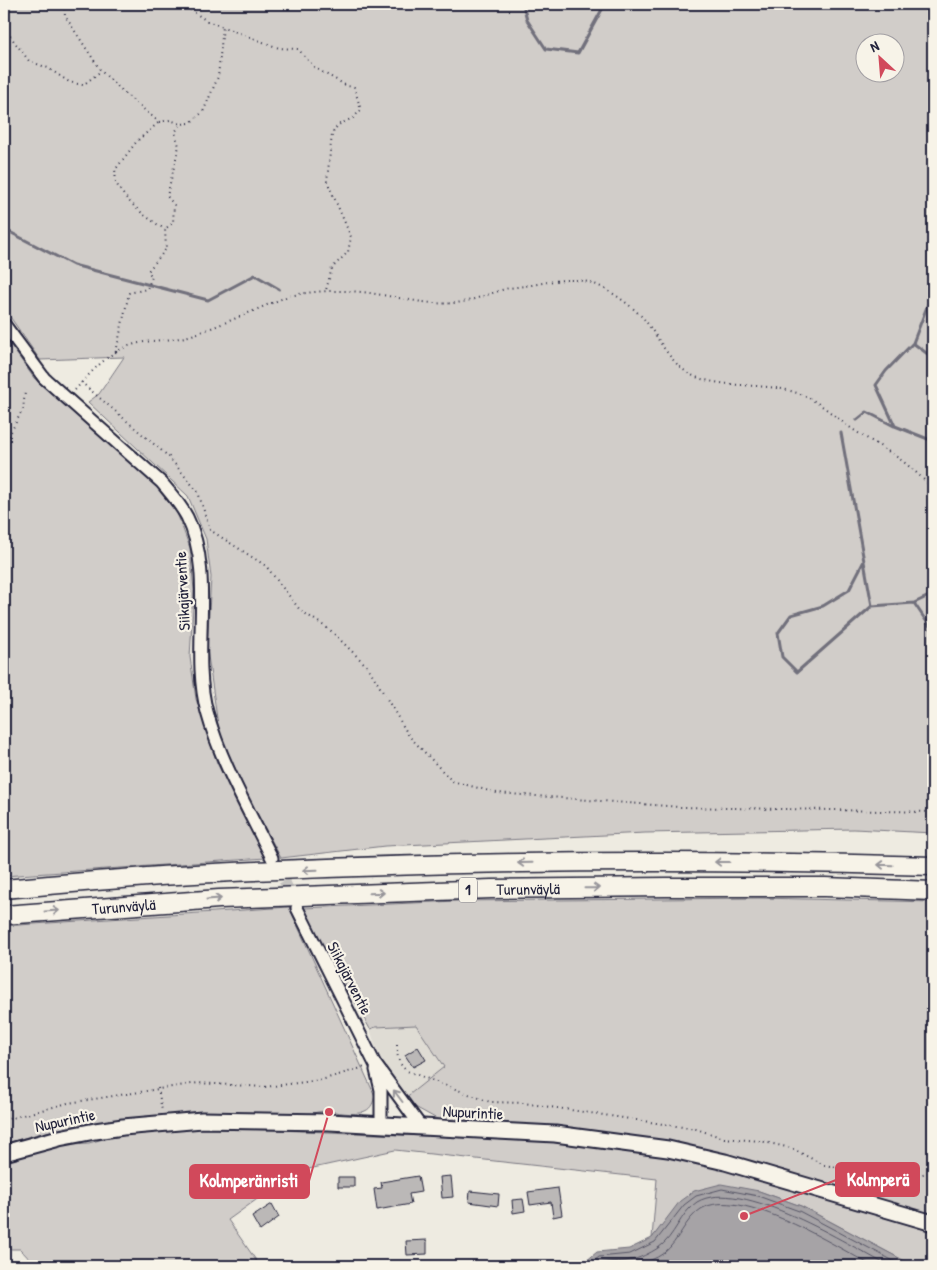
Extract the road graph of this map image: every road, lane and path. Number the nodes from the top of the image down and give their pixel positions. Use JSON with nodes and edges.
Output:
{"nodes":[{"id":1,"x":64,"y":4,"type":"edge"},
{"id":2,"x":182,"y":4,"type":"edge"},
{"id":3,"x":223,"y":26,"type":"junction"},
{"id":4,"x":4,"y":28,"type":"edge"},
{"id":5,"x":101,"y":71,"type":"junction"},
{"id":6,"x":159,"y":122,"type":"junction"},
{"id":7,"x":182,"y":124,"type":"junction"},
{"id":8,"x":165,"y":229,"type":"junction"},
{"id":9,"x":326,"y":292,"type":"junction"},
{"id":10,"x":4,"y":324,"type":"edge"},
{"id":11,"x":116,"y":352,"type":"junction"},
{"id":12,"x":81,"y":382,"type":"junction"},
{"id":13,"x":25,"y":392,"type":"dead end"},
{"id":14,"x":66,"y":399,"type":"junction"},
{"id":15,"x":4,"y":445,"type":"edge"},
{"id":16,"x":933,"y":488,"type":"edge"},
{"id":17,"x":933,"y":812,"type":"edge"},
{"id":18,"x":272,"y":858,"type":"tunnel mouth"},
{"id":19,"x":933,"y":866,"type":"edge"},
{"id":20,"x":4,"y":889,"type":"edge"},
{"id":21,"x":933,"y":890,"type":"edge"},
{"id":22,"x":297,"y":908,"type":"tunnel mouth"},
{"id":23,"x":4,"y":915,"type":"edge"},
{"id":24,"x":397,"y":1046,"type":"dead end"},
{"id":25,"x":375,"y":1064,"type":"junction"},
{"id":26,"x":158,"y":1088,"type":"junction"},
{"id":27,"x":4,"y":1120,"type":"edge"},
{"id":28,"x":165,"y":1123,"type":"junction"},
{"id":29,"x":380,"y":1126,"type":"junction"},
{"id":30,"x":422,"y":1128,"type":"junction"},
{"id":31,"x":4,"y":1153,"type":"edge"},
{"id":32,"x":933,"y":1172,"type":"edge"},
{"id":33,"x":933,"y":1223,"type":"edge"}],
"edges":[{"from":1,"to":5,"type":"path"},
{"from":2,"to":3,"type":"path"},
{"from":3,"to":7,"type":"path"},
{"from":3,"to":9,"type":"path"},
{"from":4,"to":5,"type":"path"},
{"from":5,"to":6,"type":"path"},
{"from":6,"to":7,"type":"path"},
{"from":6,"to":8,"type":"path"},
{"from":7,"to":8,"type":"path"},
{"from":8,"to":11,"type":"path"},
{"from":9,"to":11,"type":"path"},
{"from":9,"to":16,"type":"path"},
{"from":10,"to":14,"type":"street","name":"Siikajärventie"},
{"from":11,"to":12,"type":"path"},
{"from":12,"to":14,"type":"path"},
{"from":12,"to":17,"type":"path"},
{"from":13,"to":15,"type":"path"},
{"from":14,"to":18,"type":"street","name":"Siikajärventie"},
{"from":19,"to":20,"type":"highway","name":"Turunväylä","number":"1","one_way":true},
{"from":23,"to":21,"type":"highway","name":"Turunväylä","number":"1","one_way":true},
{"from":22,"to":25,"type":"street","name":"Siikajärventie"},
{"from":24,"to":32,"type":"path"},
{"from":25,"to":26,"type":"path"},
{"from":25,"to":29,"type":"street"},
{"from":30,"to":25,"type":"street","one_way":true},
{"from":26,"to":27,"type":"path"},
{"from":26,"to":28,"type":"path"},
{"from":28,"to":29,"type":"main road","name":"Nupurintie"},
{"from":28,"to":31,"type":"main road","name":"Nupurintie"},
{"from":29,"to":30,"type":"main road","name":"Nupurintie"},
{"from":30,"to":33,"type":"main road","name":"Nupurintie"}]}
